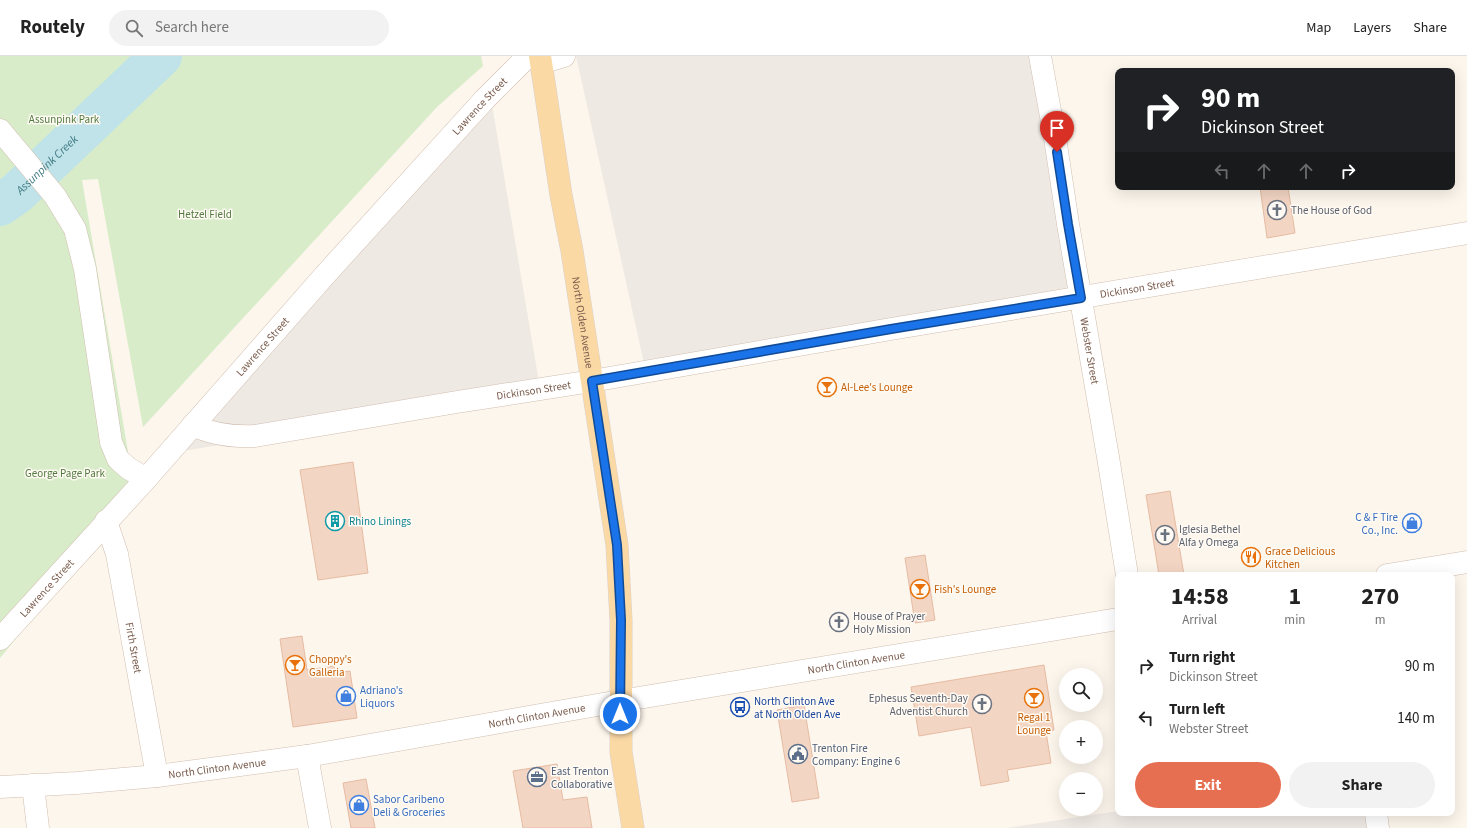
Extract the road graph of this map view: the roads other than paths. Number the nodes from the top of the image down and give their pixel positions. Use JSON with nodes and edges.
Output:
{"nodes":[{"id":1,"x":564,"y":56,"type":"edge"},
{"id":2,"x":1040,"y":56,"type":"edge"},
{"id":3,"x":536,"y":58,"type":"edge"},
{"id":4,"x":0,"y":130,"type":"edge"},
{"id":5,"x":1467,"y":232,"type":"edge"},
{"id":6,"x":1081,"y":298,"type":"junction"},
{"id":7,"x":592,"y":381,"type":"junction"},
{"id":8,"x":193,"y":425,"type":"junction"},
{"id":9,"x":146,"y":479,"type":"junction"},
{"id":10,"x":106,"y":521,"type":"junction"},
{"id":11,"x":1467,"y":562,"type":"edge"},
{"id":12,"x":1127,"y":572,"type":"edge"},
{"id":13,"x":1405,"y":572,"type":"edge"},
{"id":14,"x":1115,"y":619,"type":"edge"},
{"id":15,"x":0,"y":640,"type":"edge"},
{"id":16,"x":620,"y":701,"type":"junction"},
{"id":17,"x":307,"y":756,"type":"junction"},
{"id":18,"x":157,"y":776,"type":"junction"},
{"id":19,"x":33,"y":786,"type":"junction"},
{"id":20,"x":0,"y":787,"type":"edge"},
{"id":21,"x":1376,"y":816,"type":"edge"},
{"id":22,"x":38,"y":828,"type":"edge"},
{"id":23,"x":320,"y":828,"type":"edge"},
{"id":24,"x":633,"y":828,"type":"edge"},
{"id":25,"x":1378,"y":828,"type":"edge"}],
"edges":[{"from":1,"to":3,"type":"street"},
{"from":2,"to":6,"type":"street","name":"Webster Street"},
{"from":3,"to":7,"type":"main road","name":"North Olden Avenue"},
{"from":3,"to":8,"type":"street","name":"Lawrence Street"},
{"from":4,"to":9,"type":"street"},
{"from":5,"to":6,"type":"street","name":"Dickinson Street"},
{"from":6,"to":7,"type":"street","name":"Dickinson Street"},
{"from":6,"to":12,"type":"street","name":"Webster Street"},
{"from":7,"to":8,"type":"street","name":"Dickinson Street"},
{"from":7,"to":16,"type":"main road","name":"North Olden Avenue"},
{"from":8,"to":9,"type":"street","name":"Lawrence Street"},
{"from":9,"to":10,"type":"street","name":"Lawrence Street"},
{"from":10,"to":15,"type":"street","name":"Lawrence Street"},
{"from":10,"to":18,"type":"street","name":"Firth Street"},
{"from":11,"to":13,"type":"street"},
{"from":14,"to":16,"type":"street","name":"North Clinton Avenue"},
{"from":16,"to":17,"type":"street","name":"North Clinton Avenue"},
{"from":16,"to":24,"type":"main road","name":"North Olden Avenue"},
{"from":17,"to":18,"type":"street","name":"North Clinton Avenue"},
{"from":17,"to":23,"type":"street"},
{"from":18,"to":19,"type":"street","name":"North Clinton Avenue"},
{"from":19,"to":20,"type":"street","name":"North Clinton Avenue"},
{"from":19,"to":22,"type":"street"},
{"from":21,"to":25,"type":"street"}]}
